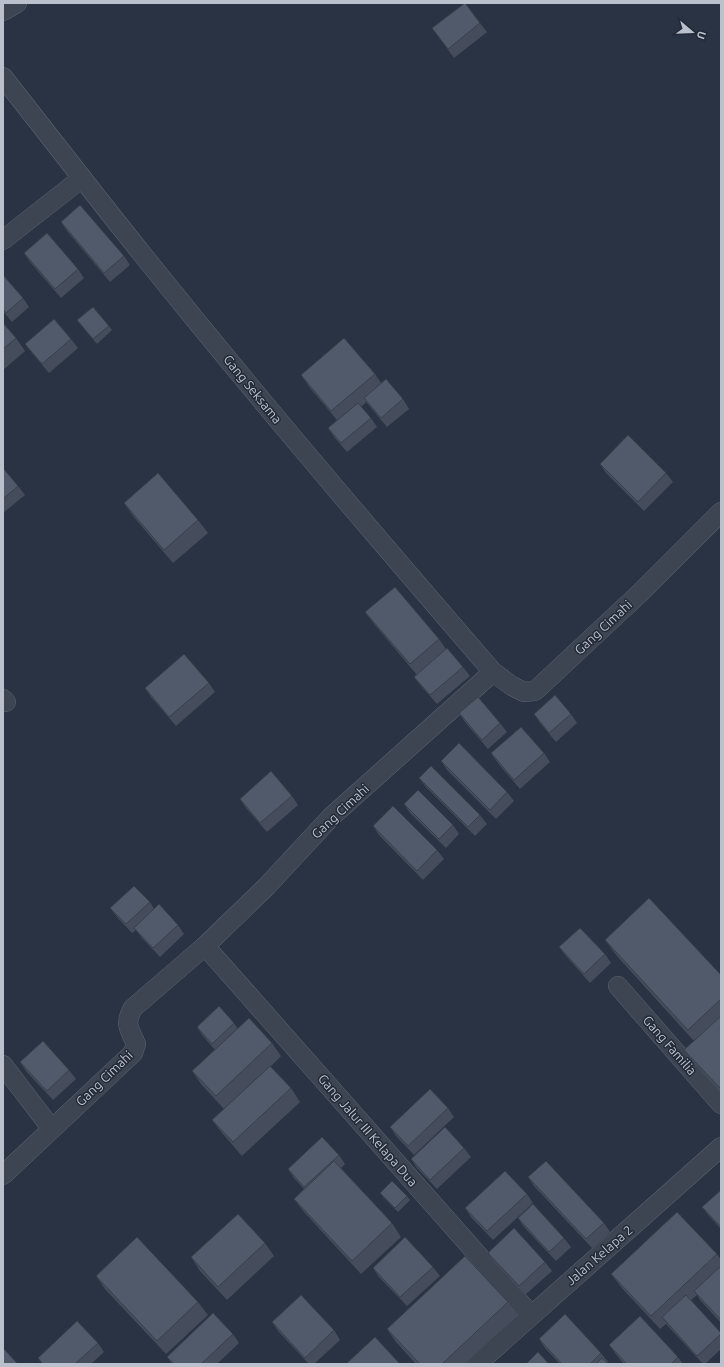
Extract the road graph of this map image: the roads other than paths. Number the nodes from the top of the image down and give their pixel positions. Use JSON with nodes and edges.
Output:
{"nodes":[{"id":1,"x":17,"y":3,"type":"edge"},
{"id":2,"x":3,"y":11,"type":"edge"},
{"id":3,"x":3,"y":77,"type":"edge"},
{"id":4,"x":82,"y":178,"type":"junction"},
{"id":5,"x":3,"y":240,"type":"edge"},
{"id":6,"x":721,"y":512,"type":"edge"},
{"id":7,"x":493,"y":672,"type":"junction"},
{"id":8,"x":205,"y":946,"type":"junction"},
{"id":9,"x":618,"y":986,"type":"dead end"},
{"id":10,"x":3,"y":1065,"type":"edge"},
{"id":11,"x":721,"y":1104,"type":"edge"},
{"id":12,"x":52,"y":1128,"type":"junction"},
{"id":13,"x":721,"y":1147,"type":"edge"},
{"id":14,"x":3,"y":1175,"type":"edge"},
{"id":15,"x":531,"y":1315,"type":"junction"},
{"id":16,"x":477,"y":1364,"type":"edge"}],
"edges":[{"from":1,"to":2,"type":"street"},
{"from":3,"to":4,"type":"street","name":"Gang Seksama"},
{"from":4,"to":5,"type":"street"},
{"from":4,"to":7,"type":"street","name":"Gang Seksama"},
{"from":6,"to":7,"type":"street","name":"Gang Cimahi"},
{"from":7,"to":8,"type":"street","name":"Gang Cimahi"},
{"from":8,"to":12,"type":"street","name":"Gang Cimahi"},
{"from":8,"to":15,"type":"street","name":"Gang Jalur III Kelapa Dua"},
{"from":9,"to":11,"type":"street","name":"Gang Familia"},
{"from":10,"to":12,"type":"street"},
{"from":12,"to":14,"type":"street","name":"Gang Cimahi"},
{"from":13,"to":15,"type":"street","name":"Jalan Kelapa 2"},
{"from":15,"to":16,"type":"street","name":"Jalan Kelapa 2"}]}
